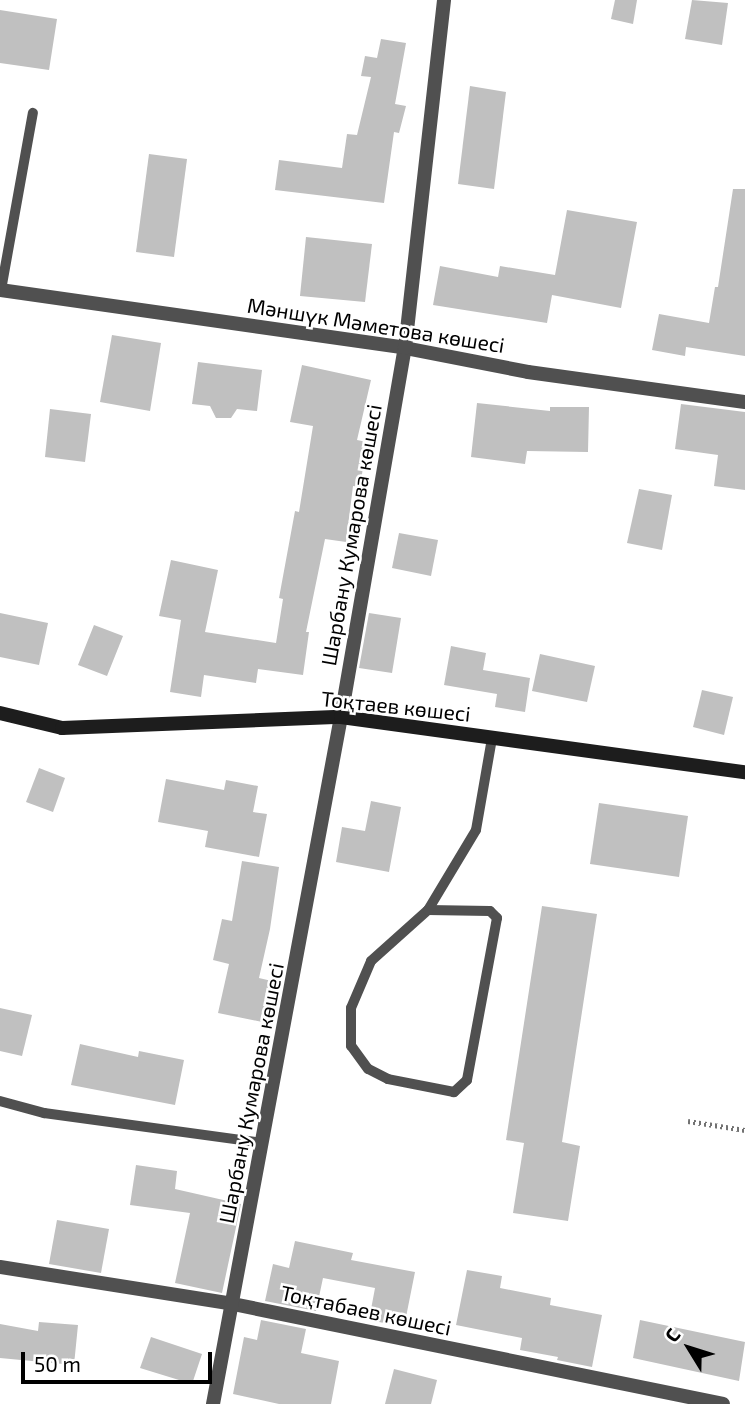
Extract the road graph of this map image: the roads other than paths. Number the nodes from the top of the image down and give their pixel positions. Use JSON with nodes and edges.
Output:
{"nodes":[{"id":1,"x":444,"y":0,"type":"edge"},
{"id":2,"x":33,"y":113,"type":"dead end"},
{"id":3,"x":1,"y":290,"type":"edge"},
{"id":4,"x":405,"y":348,"type":"junction"},
{"id":5,"x":745,"y":402,"type":"edge"},
{"id":6,"x":0,"y":713,"type":"edge"},
{"id":7,"x":341,"y":717,"type":"junction"},
{"id":8,"x":492,"y":738,"type":"junction"},
{"id":9,"x":745,"y":772,"type":"edge"},
{"id":10,"x":428,"y":909,"type":"junction"},
{"id":11,"x":0,"y":1101,"type":"edge"},
{"id":12,"x":263,"y":1143,"type":"junction"},
{"id":13,"x":0,"y":1267,"type":"edge"},
{"id":14,"x":233,"y":1304,"type":"junction"},
{"id":15,"x":214,"y":1404,"type":"edge"},
{"id":16,"x":723,"y":1404,"type":"edge"}],
"edges":[{"from":1,"to":4,"type":"street","name":"Шарбану Кумарова көшесі"},
{"from":2,"to":3,"type":"lane"},
{"from":3,"to":4,"type":"street","name":"Мәншүк Мәметова көшесі"},
{"from":4,"to":5,"type":"street","name":"Мәншүк Мәметова көшесі"},
{"from":4,"to":7,"type":"street","name":"Шарбану Кумарова көшесі"},
{"from":6,"to":7,"type":"street","name":"Тоқтаев көшесі"},
{"from":7,"to":8,"type":"street","name":"Тоқтаев көшесі"},
{"from":7,"to":12,"type":"street","name":"Шарбану Кумарова көшесі"},
{"from":8,"to":9,"type":"street","name":"Тоқтаев көшесі"},
{"from":8,"to":10,"type":"lane"},
{"from":10,"to":10,"type":"lane"},
{"from":11,"to":12,"type":"lane"},
{"from":12,"to":14,"type":"street","name":"Шарбану Кумарова көшесі"},
{"from":13,"to":14,"type":"street","name":"Тоқтабаев көшесі"},
{"from":14,"to":15,"type":"street","name":"Шарбану Кумарова көшесі"},
{"from":14,"to":16,"type":"street","name":"Тоқтабаев көшесі"}]}
